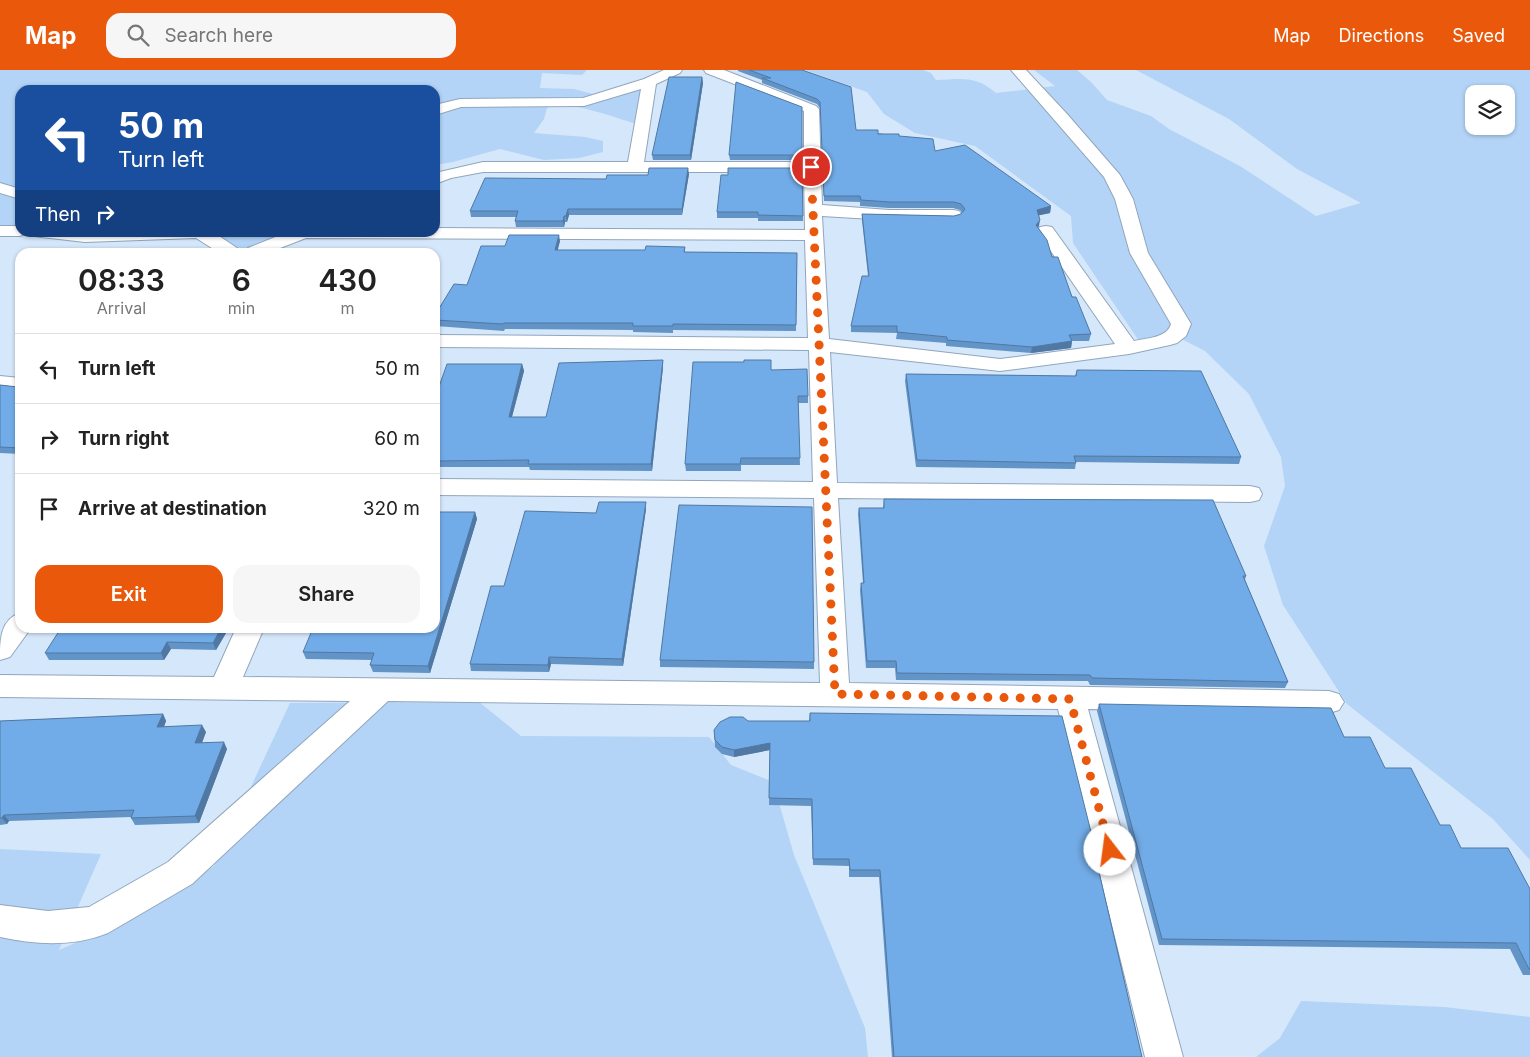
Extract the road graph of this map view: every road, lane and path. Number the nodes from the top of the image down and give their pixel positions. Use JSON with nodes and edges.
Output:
{"nodes":[{"id":1,"x":675,"y":70,"type":"edge"},
{"id":2,"x":711,"y":70,"type":"edge"},
{"id":3,"x":1018,"y":70,"type":"edge"},
{"id":4,"x":649,"y":82,"type":"junction"},
{"id":5,"x":440,"y":109,"type":"edge"},
{"id":6,"x":635,"y":167,"type":"junction"},
{"id":7,"x":811,"y":167,"type":"junction"},
{"id":8,"x":440,"y":177,"type":"edge"},
{"id":9,"x":0,"y":188,"type":"edge"},
{"id":10,"x":15,"y":192,"type":"edge"},
{"id":11,"x":813,"y":210,"type":"junction"},
{"id":12,"x":953,"y":215,"type":"edge"},
{"id":13,"x":15,"y":231,"type":"edge"},
{"id":14,"x":1046,"y":231,"type":"dead end"},
{"id":15,"x":0,"y":232,"type":"edge"},
{"id":16,"x":440,"y":233,"type":"edge"},
{"id":17,"x":814,"y":235,"type":"junction"},
{"id":18,"x":78,"y":237,"type":"edge"},
{"id":19,"x":97,"y":237,"type":"edge"},
{"id":20,"x":207,"y":237,"type":"edge"},
{"id":21,"x":295,"y":237,"type":"edge"},
{"id":22,"x":224,"y":248,"type":"edge"},
{"id":23,"x":266,"y":248,"type":"edge"},
{"id":24,"x":440,"y":341,"type":"edge"},
{"id":25,"x":819,"y":344,"type":"junction"},
{"id":26,"x":1129,"y":348,"type":"junction"},
{"id":27,"x":0,"y":383,"type":"edge"},
{"id":28,"x":15,"y":384,"type":"edge"},
{"id":29,"x":440,"y":487,"type":"edge"},
{"id":30,"x":826,"y":491,"type":"junction"},
{"id":31,"x":1250,"y":494,"type":"dead end"},
{"id":32,"x":15,"y":630,"type":"edge"},
{"id":33,"x":248,"y":633,"type":"edge"},
{"id":34,"x":0,"y":650,"type":"edge"},
{"id":35,"x":0,"y":686,"type":"edge"},
{"id":36,"x":224,"y":687,"type":"junction"},
{"id":37,"x":381,"y":690,"type":"junction"},
{"id":38,"x":835,"y":694,"type":"junction"},
{"id":39,"x":1070,"y":699,"type":"junction"},
{"id":40,"x":1329,"y":702,"type":"dead end"},
{"id":41,"x":0,"y":921,"type":"edge"},
{"id":42,"x":1164,"y":1057,"type":"edge"}],
"edges":[{"from":1,"to":4,"type":"street"},
{"from":2,"to":7,"type":"street"},
{"from":3,"to":26,"type":"street"},
{"from":4,"to":5,"type":"street"},
{"from":4,"to":6,"type":"street"},
{"from":6,"to":7,"type":"street"},
{"from":6,"to":8,"type":"street"},
{"from":7,"to":11,"type":"street"},
{"from":9,"to":10,"type":"street"},
{"from":11,"to":12,"type":"street"},
{"from":11,"to":17,"type":"street"},
{"from":13,"to":15,"type":"street"},
{"from":14,"to":26,"type":"street"},
{"from":16,"to":17,"type":"street"},
{"from":17,"to":25,"type":"street"},
{"from":18,"to":19,"type":"street"},
{"from":20,"to":22,"type":"street"},
{"from":21,"to":23,"type":"street"},
{"from":24,"to":25,"type":"street"},
{"from":25,"to":26,"type":"street"},
{"from":25,"to":30,"type":"street"},
{"from":27,"to":28,"type":"street"},
{"from":29,"to":30,"type":"street"},
{"from":30,"to":31,"type":"street"},
{"from":30,"to":38,"type":"street"},
{"from":32,"to":34,"type":"street"},
{"from":33,"to":36,"type":"street"},
{"from":35,"to":36,"type":"street"},
{"from":36,"to":37,"type":"street"},
{"from":37,"to":38,"type":"street"},
{"from":37,"to":41,"type":"street"},
{"from":38,"to":39,"type":"street"},
{"from":39,"to":40,"type":"street"},
{"from":39,"to":42,"type":"street"}]}
